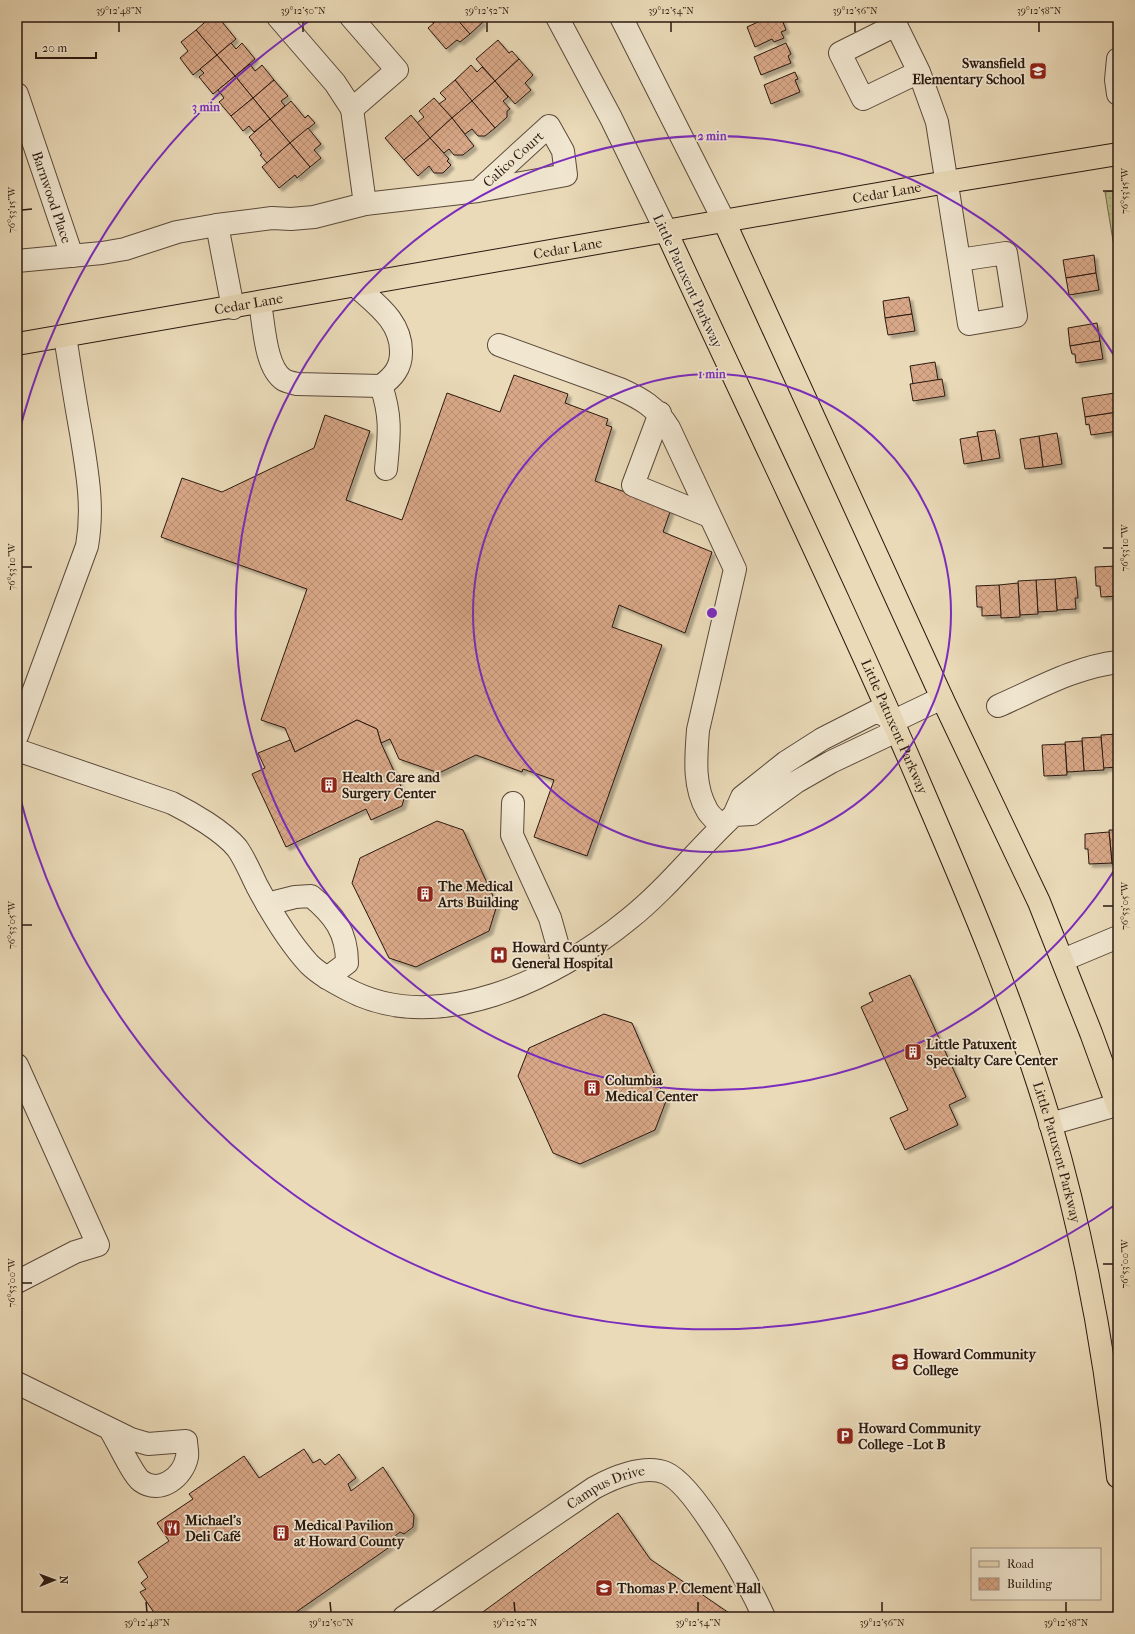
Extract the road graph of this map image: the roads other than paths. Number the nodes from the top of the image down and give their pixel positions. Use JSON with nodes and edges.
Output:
{"nodes":[{"id":1,"x":278,"y":17,"type":"edge"},
{"id":2,"x":351,"y":17,"type":"edge"},
{"id":3,"x":557,"y":17,"type":"edge"},
{"id":4,"x":621,"y":17,"type":"edge"},
{"id":5,"x":1118,"y":59,"type":"edge"},
{"id":6,"x":919,"y":72,"type":"dead end"},
{"id":7,"x":17,"y":94,"type":"edge"},
{"id":8,"x":1118,"y":94,"type":"edge"},
{"id":9,"x":352,"y":109,"type":"junction"},
{"id":10,"x":1118,"y":154,"type":"edge"},
{"id":11,"x":947,"y":182,"type":"junction"},
{"id":12,"x":478,"y":190,"type":"dead end"},
{"id":13,"x":365,"y":204,"type":"junction"},
{"id":14,"x":724,"y":221,"type":"junction"},
{"id":15,"x":217,"y":226,"type":"junction"},
{"id":16,"x":666,"y":231,"type":"junction"},
{"id":17,"x":72,"y":256,"type":"junction"},
{"id":18,"x":959,"y":260,"type":"dead end"},
{"id":19,"x":17,"y":261,"type":"edge"},
{"id":20,"x":356,"y":286,"type":"junction"},
{"id":21,"x":260,"y":303,"type":"junction"},
{"id":22,"x":233,"y":308,"type":"junction"},
{"id":23,"x":65,"y":336,"type":"junction"},
{"id":24,"x":17,"y":344,"type":"edge"},
{"id":25,"x":499,"y":346,"type":"dead end"},
{"id":26,"x":381,"y":386,"type":"junction"},
{"id":27,"x":660,"y":413,"type":"junction"},
{"id":28,"x":386,"y":468,"type":"dead end"},
{"id":29,"x":709,"y":516,"type":"junction"},
{"id":30,"x":1118,"y":662,"type":"edge"},
{"id":31,"x":942,"y":698,"type":"junction"},
{"id":32,"x":998,"y":706,"type":"dead end"},
{"id":33,"x":894,"y":721,"type":"junction"},
{"id":34,"x":17,"y":736,"type":"edge"},
{"id":35,"x":17,"y":750,"type":"edge"},
{"id":36,"x":513,"y":803,"type":"dead end"},
{"id":37,"x":728,"y":820,"type":"junction"},
{"id":38,"x":267,"y":904,"type":"junction"},
{"id":39,"x":1118,"y":937,"type":"edge"},
{"id":40,"x":1063,"y":960,"type":"junction"},
{"id":41,"x":563,"y":964,"type":"junction"},
{"id":42,"x":327,"y":978,"type":"junction"},
{"id":43,"x":17,"y":1065,"type":"edge"},
{"id":44,"x":1118,"y":1106,"type":"edge"},
{"id":45,"x":1050,"y":1124,"type":"junction"},
{"id":46,"x":17,"y":1282,"type":"edge"},
{"id":47,"x":17,"y":1383,"type":"edge"},
{"id":48,"x":110,"y":1430,"type":"junction"},
{"id":49,"x":1118,"y":1477,"type":"edge"},
{"id":50,"x":404,"y":1617,"type":"edge"},
{"id":51,"x":764,"y":1617,"type":"edge"}],
"edges":[{"from":1,"to":9,"type":"street"},
{"from":2,"to":9,"type":"street"},
{"from":3,"to":16,"type":"street","name":"Little Patuxent Parkway"},
{"from":4,"to":14,"type":"street"},
{"from":5,"to":8,"type":"street"},
{"from":6,"to":11,"type":"street"},
{"from":7,"to":17,"type":"street","name":"Barnwood Place"},
{"from":9,"to":13,"type":"street"},
{"from":10,"to":11,"type":"main road","name":"Cedar Lane"},
{"from":11,"to":14,"type":"main road","name":"Cedar Lane"},
{"from":11,"to":18,"type":"street"},
{"from":12,"to":13,"type":"street","name":"Calico Court"},
{"from":13,"to":15,"type":"street","name":"Barnwood Place"},
{"from":14,"to":16,"type":"main road","name":"Cedar Lane"},
{"from":14,"to":31,"type":"main road"},
{"from":15,"to":17,"type":"street","name":"Barnwood Place"},
{"from":15,"to":22,"type":"street"},
{"from":16,"to":20,"type":"main road","name":"Cedar Lane"},
{"from":16,"to":33,"type":"main road","name":"Little Patuxent Parkway"},
{"from":17,"to":19,"type":"street","name":"Barnwood Place"},
{"from":20,"to":21,"type":"main road","name":"Cedar Lane"},
{"from":20,"to":26,"type":"street"},
{"from":21,"to":22,"type":"main road","name":"Cedar Lane"},
{"from":21,"to":26,"type":"street"},
{"from":22,"to":23,"type":"main road","name":"Cedar Lane"},
{"from":23,"to":24,"type":"main road","name":"Cedar Lane"},
{"from":23,"to":34,"type":"street"},
{"from":25,"to":27,"type":"street"},
{"from":26,"to":28,"type":"street"},
{"from":27,"to":29,"type":"street"},
{"from":27,"to":29,"type":"street"},
{"from":29,"to":37,"type":"street"},
{"from":30,"to":32,"type":"street"},
{"from":31,"to":33,"type":"street"},
{"from":31,"to":40,"type":"main road"},
{"from":33,"to":37,"type":"street"},
{"from":33,"to":45,"type":"main road","name":"Little Patuxent Parkway"},
{"from":35,"to":38,"type":"street"},
{"from":36,"to":41,"type":"street"},
{"from":37,"to":41,"type":"street"},
{"from":38,"to":42,"type":"street"},
{"from":38,"to":42,"type":"street"},
{"from":39,"to":40,"type":"street"},
{"from":40,"to":44,"type":"main road"},
{"from":41,"to":42,"type":"street"},
{"from":43,"to":46,"type":"street"},
{"from":44,"to":45,"type":"street"},
{"from":45,"to":49,"type":"main road","name":"Little Patuxent Parkway"},
{"from":47,"to":48,"type":"street"},
{"from":48,"to":48,"type":"street"},
{"from":50,"to":51,"type":"street","name":"Campus Drive"}]}
